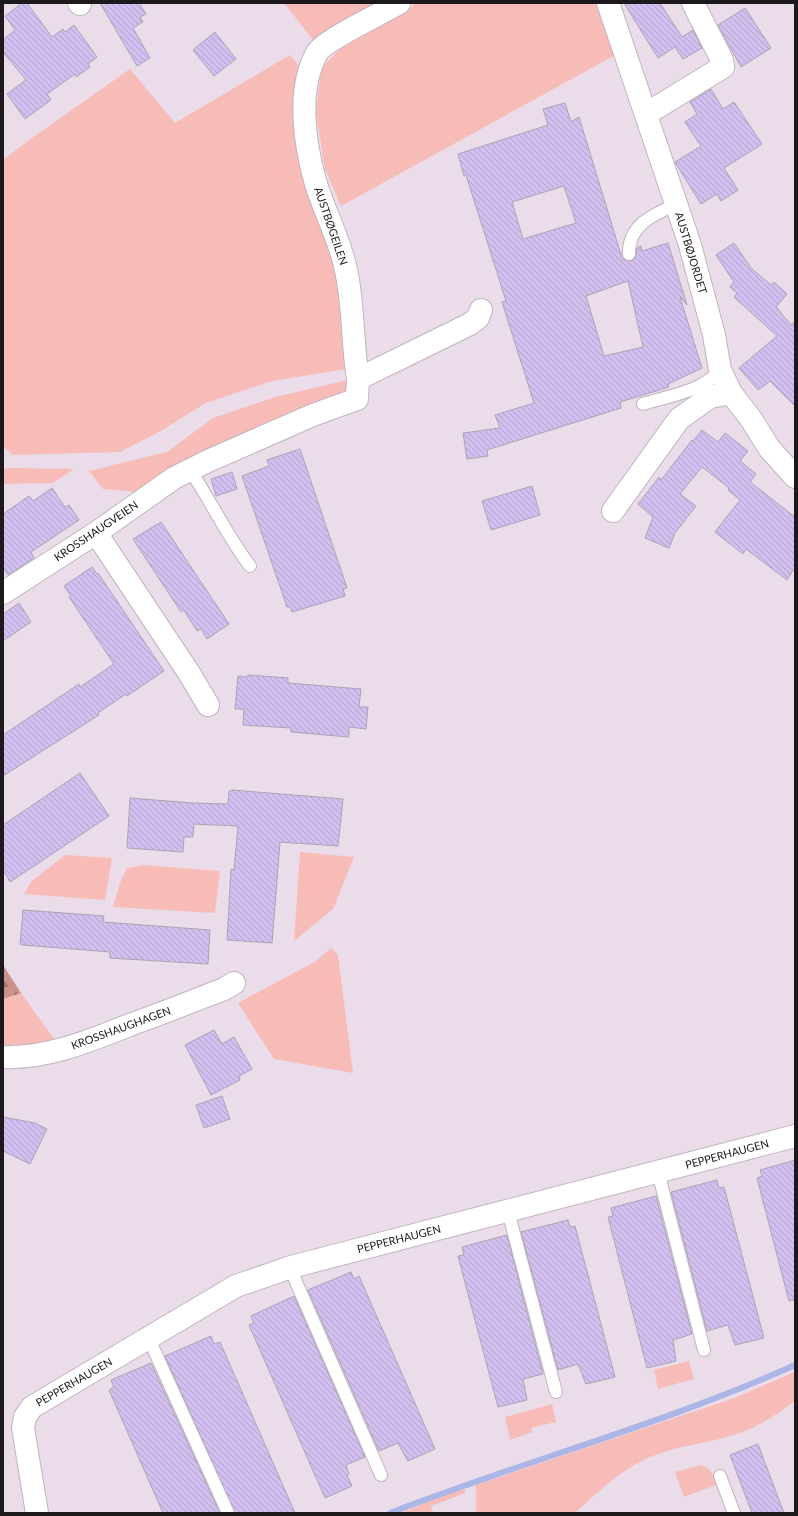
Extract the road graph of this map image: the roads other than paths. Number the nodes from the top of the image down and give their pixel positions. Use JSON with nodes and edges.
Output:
{"nodes":[{"id":1,"x":399,"y":3,"type":"edge"},
{"id":2,"x":608,"y":3,"type":"edge"},
{"id":3,"x":693,"y":3,"type":"edge"},
{"id":4,"x":646,"y":114,"type":"junction"},
{"id":5,"x":676,"y":205,"type":"junction"},
{"id":6,"x":629,"y":254,"type":"dead end"},
{"id":7,"x":482,"y":310,"type":"dead end"},
{"id":8,"x":720,"y":370,"type":"junction"},
{"id":9,"x":358,"y":389,"type":"junction"},
{"id":10,"x":731,"y":393,"type":"junction"},
{"id":11,"x":643,"y":404,"type":"dead end"},
{"id":12,"x":190,"y":470,"type":"junction"},
{"id":13,"x":795,"y":477,"type":"edge"},
{"id":14,"x":613,"y":511,"type":"dead end"},
{"id":15,"x":96,"y":533,"type":"junction"},
{"id":16,"x":250,"y":566,"type":"dead end"},
{"id":17,"x":3,"y":593,"type":"edge"},
{"id":18,"x":208,"y":705,"type":"dead end"},
{"id":19,"x":234,"y":983,"type":"dead end"},
{"id":20,"x":3,"y":1057,"type":"edge"},
{"id":21,"x":795,"y":1136,"type":"edge"},
{"id":22,"x":658,"y":1172,"type":"junction"},
{"id":23,"x":508,"y":1211,"type":"junction"},
{"id":24,"x":291,"y":1267,"type":"junction"},
{"id":25,"x":149,"y":1339,"type":"junction"},
{"id":26,"x":704,"y":1350,"type":"dead end"},
{"id":27,"x":556,"y":1392,"type":"dead end"},
{"id":28,"x":381,"y":1475,"type":"dead end"},
{"id":29,"x":720,"y":1476,"type":"dead end"},
{"id":30,"x":37,"y":1513,"type":"edge"},
{"id":31,"x":228,"y":1513,"type":"edge"},
{"id":32,"x":734,"y":1513,"type":"edge"}],
"edges":[{"from":1,"to":9,"type":"street","name":"AUSTBØGEILEN"},
{"from":2,"to":4,"type":"street","name":"AUSTBØJORDET"},
{"from":3,"to":4,"type":"street"},
{"from":4,"to":5,"type":"street","name":"AUSTBØJORDET"},
{"from":5,"to":6,"type":"lane"},
{"from":5,"to":8,"type":"street","name":"AUSTBØJORDET"},
{"from":7,"to":9,"type":"street"},
{"from":8,"to":10,"type":"street","name":"AUSTBØJORDET"},
{"from":8,"to":11,"type":"lane"},
{"from":9,"to":12,"type":"street","name":"KROSSHAUGVEIEN"},
{"from":10,"to":13,"type":"street","name":"AUSTBØJORDET"},
{"from":10,"to":14,"type":"street"},
{"from":12,"to":15,"type":"street","name":"KROSSHAUGVEIEN"},
{"from":12,"to":16,"type":"lane"},
{"from":15,"to":17,"type":"street","name":"KROSSHAUGVEIEN"},
{"from":15,"to":18,"type":"street"},
{"from":19,"to":20,"type":"street","name":"KROSSHAUGHAGEN"},
{"from":21,"to":22,"type":"street","name":"PEPPERHAUGEN"},
{"from":22,"to":23,"type":"street","name":"PEPPERHAUGEN"},
{"from":22,"to":26,"type":"lane"},
{"from":23,"to":24,"type":"street","name":"PEPPERHAUGEN"},
{"from":23,"to":27,"type":"lane"},
{"from":24,"to":25,"type":"street","name":"PEPPERHAUGEN"},
{"from":24,"to":28,"type":"lane"},
{"from":25,"to":30,"type":"street","name":"PEPPERHAUGEN"},
{"from":25,"to":31,"type":"lane"},
{"from":29,"to":32,"type":"lane"}]}
